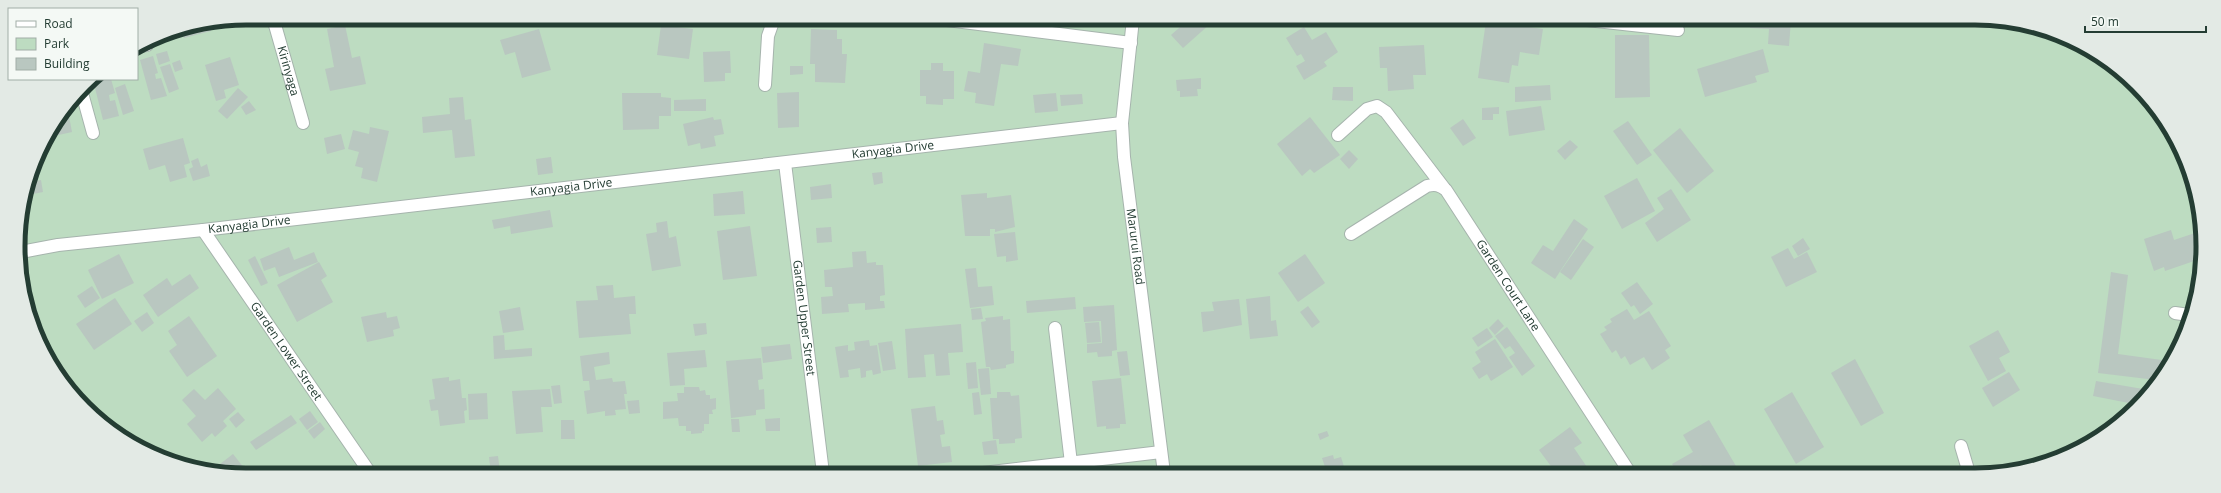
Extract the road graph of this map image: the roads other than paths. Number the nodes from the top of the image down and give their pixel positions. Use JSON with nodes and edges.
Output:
{"nodes":[{"id":1,"x":275,"y":25,"type":"edge"},
{"id":2,"x":772,"y":25,"type":"edge"},
{"id":3,"x":986,"y":25,"type":"edge"},
{"id":4,"x":1132,"y":25,"type":"edge"},
{"id":5,"x":1632,"y":25,"type":"edge"},
{"id":6,"x":1678,"y":30,"type":"dead end"},
{"id":7,"x":1130,"y":43,"type":"junction"},
{"id":8,"x":765,"y":85,"type":"dead end"},
{"id":9,"x":83,"y":97,"type":"edge"},
{"id":10,"x":303,"y":123,"type":"dead end"},
{"id":11,"x":1122,"y":123,"type":"junction"},
{"id":12,"x":93,"y":133,"type":"dead end"},
{"id":13,"x":1338,"y":135,"type":"dead end"},
{"id":14,"x":785,"y":163,"type":"junction"},
{"id":15,"x":1444,"y":188,"type":"junction"},
{"id":16,"x":203,"y":230,"type":"junction"},
{"id":17,"x":1351,"y":234,"type":"dead end"},
{"id":18,"x":25,"y":251,"type":"edge"},
{"id":19,"x":2176,"y":313,"type":"dead end"},
{"id":20,"x":2185,"y":314,"type":"edge"},
{"id":21,"x":1055,"y":328,"type":"dead end"},
{"id":22,"x":1961,"y":446,"type":"dead end"},
{"id":23,"x":1162,"y":452,"type":"junction"},
{"id":24,"x":1071,"y":463,"type":"junction"},
{"id":25,"x":367,"y":468,"type":"edge"},
{"id":26,"x":822,"y":468,"type":"edge"},
{"id":27,"x":1027,"y":468,"type":"edge"},
{"id":28,"x":1164,"y":468,"type":"edge"},
{"id":29,"x":1627,"y":468,"type":"edge"},
{"id":30,"x":1968,"y":468,"type":"edge"}],
"edges":[{"from":1,"to":10,"type":"street","name":"Kirinyaga"},
{"from":2,"to":8,"type":"street"},
{"from":3,"to":7,"type":"street"},
{"from":4,"to":7,"type":"street","name":"Marurui Road"},
{"from":5,"to":6,"type":"street"},
{"from":7,"to":11,"type":"street","name":"Marurui Road"},
{"from":9,"to":12,"type":"street"},
{"from":11,"to":14,"type":"street","name":"Kanyagia Drive"},
{"from":11,"to":23,"type":"street","name":"Marurui Road"},
{"from":13,"to":15,"type":"street","name":"Garden Court Lane"},
{"from":14,"to":16,"type":"street","name":"Kanyagia Drive"},
{"from":14,"to":26,"type":"street","name":"Garden Upper Street"},
{"from":15,"to":17,"type":"street"},
{"from":15,"to":29,"type":"street","name":"Garden Court Lane"},
{"from":16,"to":18,"type":"street","name":"Kanyagia Drive"},
{"from":16,"to":25,"type":"street","name":"Garden Lower Street"},
{"from":19,"to":20,"type":"street"},
{"from":21,"to":24,"type":"street"},
{"from":22,"to":30,"type":"street"},
{"from":23,"to":24,"type":"street"},
{"from":23,"to":28,"type":"street","name":"Marurui Road"},
{"from":24,"to":27,"type":"street"}]}
